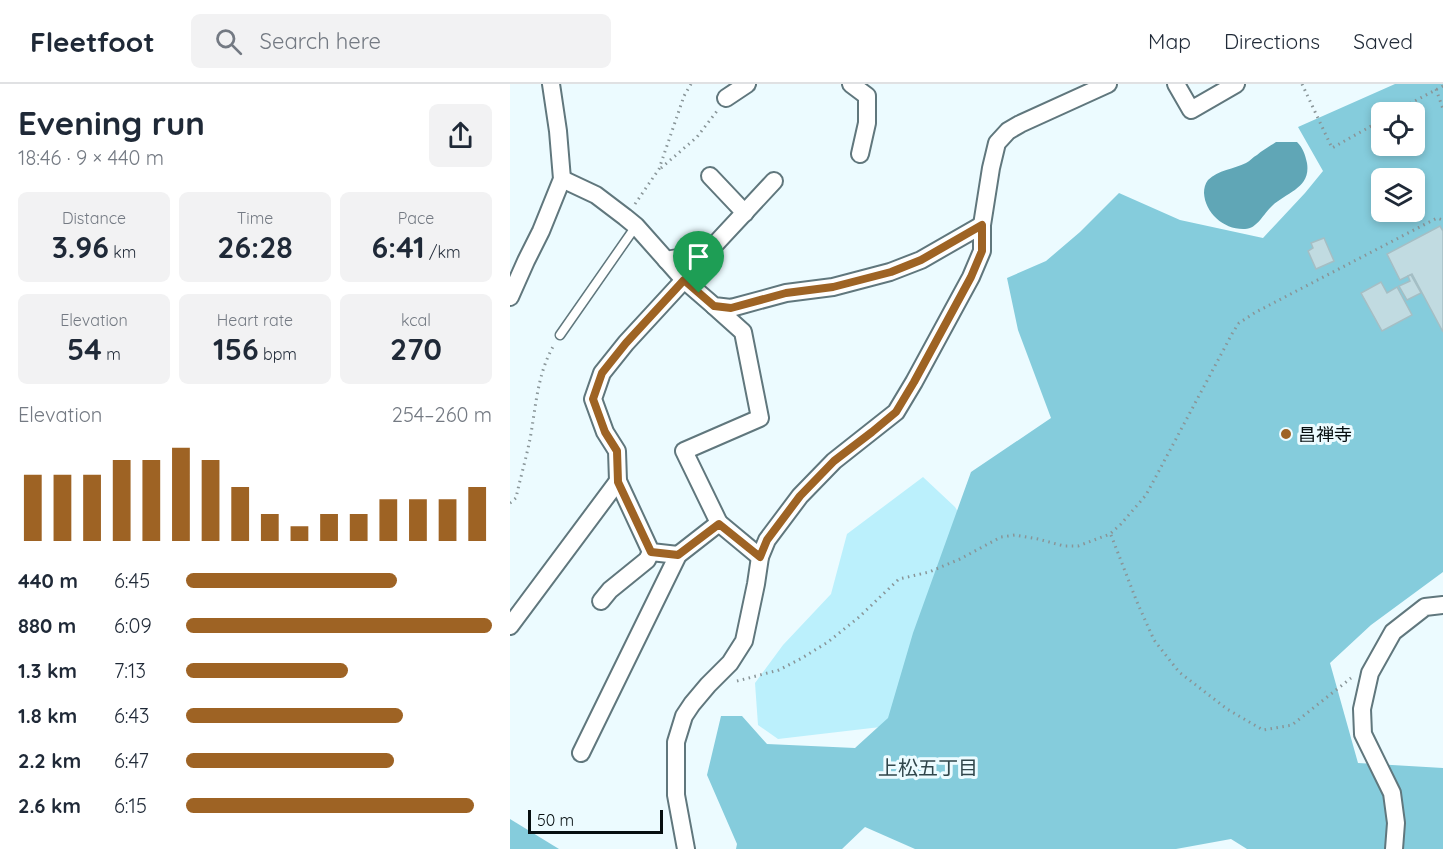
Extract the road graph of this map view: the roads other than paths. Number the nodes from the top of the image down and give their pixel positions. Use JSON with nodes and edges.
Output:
{"nodes":[{"id":1,"x":551,"y":84,"type":"edge"},
{"id":2,"x":747,"y":84,"type":"edge"},
{"id":3,"x":851,"y":84,"type":"edge"},
{"id":4,"x":1108,"y":84,"type":"edge"},
{"id":5,"x":1176,"y":84,"type":"edge"},
{"id":6,"x":1236,"y":84,"type":"edge"},
{"id":7,"x":726,"y":98,"type":"road end"},
{"id":8,"x":860,"y":154,"type":"dead end"},
{"id":9,"x":710,"y":176,"type":"dead end"},
{"id":10,"x":562,"y":179,"type":"junction"},
{"id":11,"x":774,"y":181,"type":"dead end"},
{"id":12,"x":745,"y":213,"type":"junction"},
{"id":13,"x":630,"y":222,"type":"junction"},
{"id":14,"x":982,"y":225,"type":"junction"},
{"id":15,"x":666,"y":260,"type":"junction"},
{"id":16,"x":684,"y":280,"type":"junction"},
{"id":17,"x":510,"y":297,"type":"edge"},
{"id":18,"x":714,"y":306,"type":"junction"},
{"id":19,"x":560,"y":335,"type":"road end"},
{"id":20,"x":618,"y":482,"type":"junction"},
{"id":21,"x":719,"y":524,"type":"junction"},
{"id":22,"x":651,"y":552,"type":"junction"},
{"id":23,"x":678,"y":555,"type":"junction"},
{"id":24,"x":760,"y":557,"type":"junction"},
{"id":25,"x":601,"y":601,"type":"dead end"},
{"id":26,"x":1443,"y":605,"type":"edge"},
{"id":27,"x":510,"y":626,"type":"edge"},
{"id":28,"x":582,"y":753,"type":"dead end"},
{"id":29,"x":686,"y":849,"type":"edge"},
{"id":30,"x":1394,"y":849,"type":"edge"}],
"edges":[{"from":1,"to":10,"type":"street"},
{"from":2,"to":7,"type":"street"},
{"from":3,"to":8,"type":"street"},
{"from":4,"to":14,"type":"street"},
{"from":5,"to":6,"type":"street"},
{"from":9,"to":12,"type":"street"},
{"from":10,"to":13,"type":"street"},
{"from":10,"to":17,"type":"street"},
{"from":11,"to":12,"type":"street"},
{"from":12,"to":15,"type":"street"},
{"from":13,"to":15,"type":"street"},
{"from":13,"to":19,"type":"lane"},
{"from":14,"to":18,"type":"street"},
{"from":14,"to":24,"type":"street"},
{"from":15,"to":16,"type":"street"},
{"from":16,"to":18,"type":"street"},
{"from":16,"to":20,"type":"street"},
{"from":18,"to":21,"type":"street"},
{"from":20,"to":22,"type":"street"},
{"from":20,"to":27,"type":"street"},
{"from":21,"to":23,"type":"street"},
{"from":21,"to":24,"type":"street"},
{"from":22,"to":23,"type":"street"},
{"from":22,"to":25,"type":"street"},
{"from":23,"to":28,"type":"street"},
{"from":24,"to":29,"type":"street"},
{"from":26,"to":30,"type":"street"}]}
